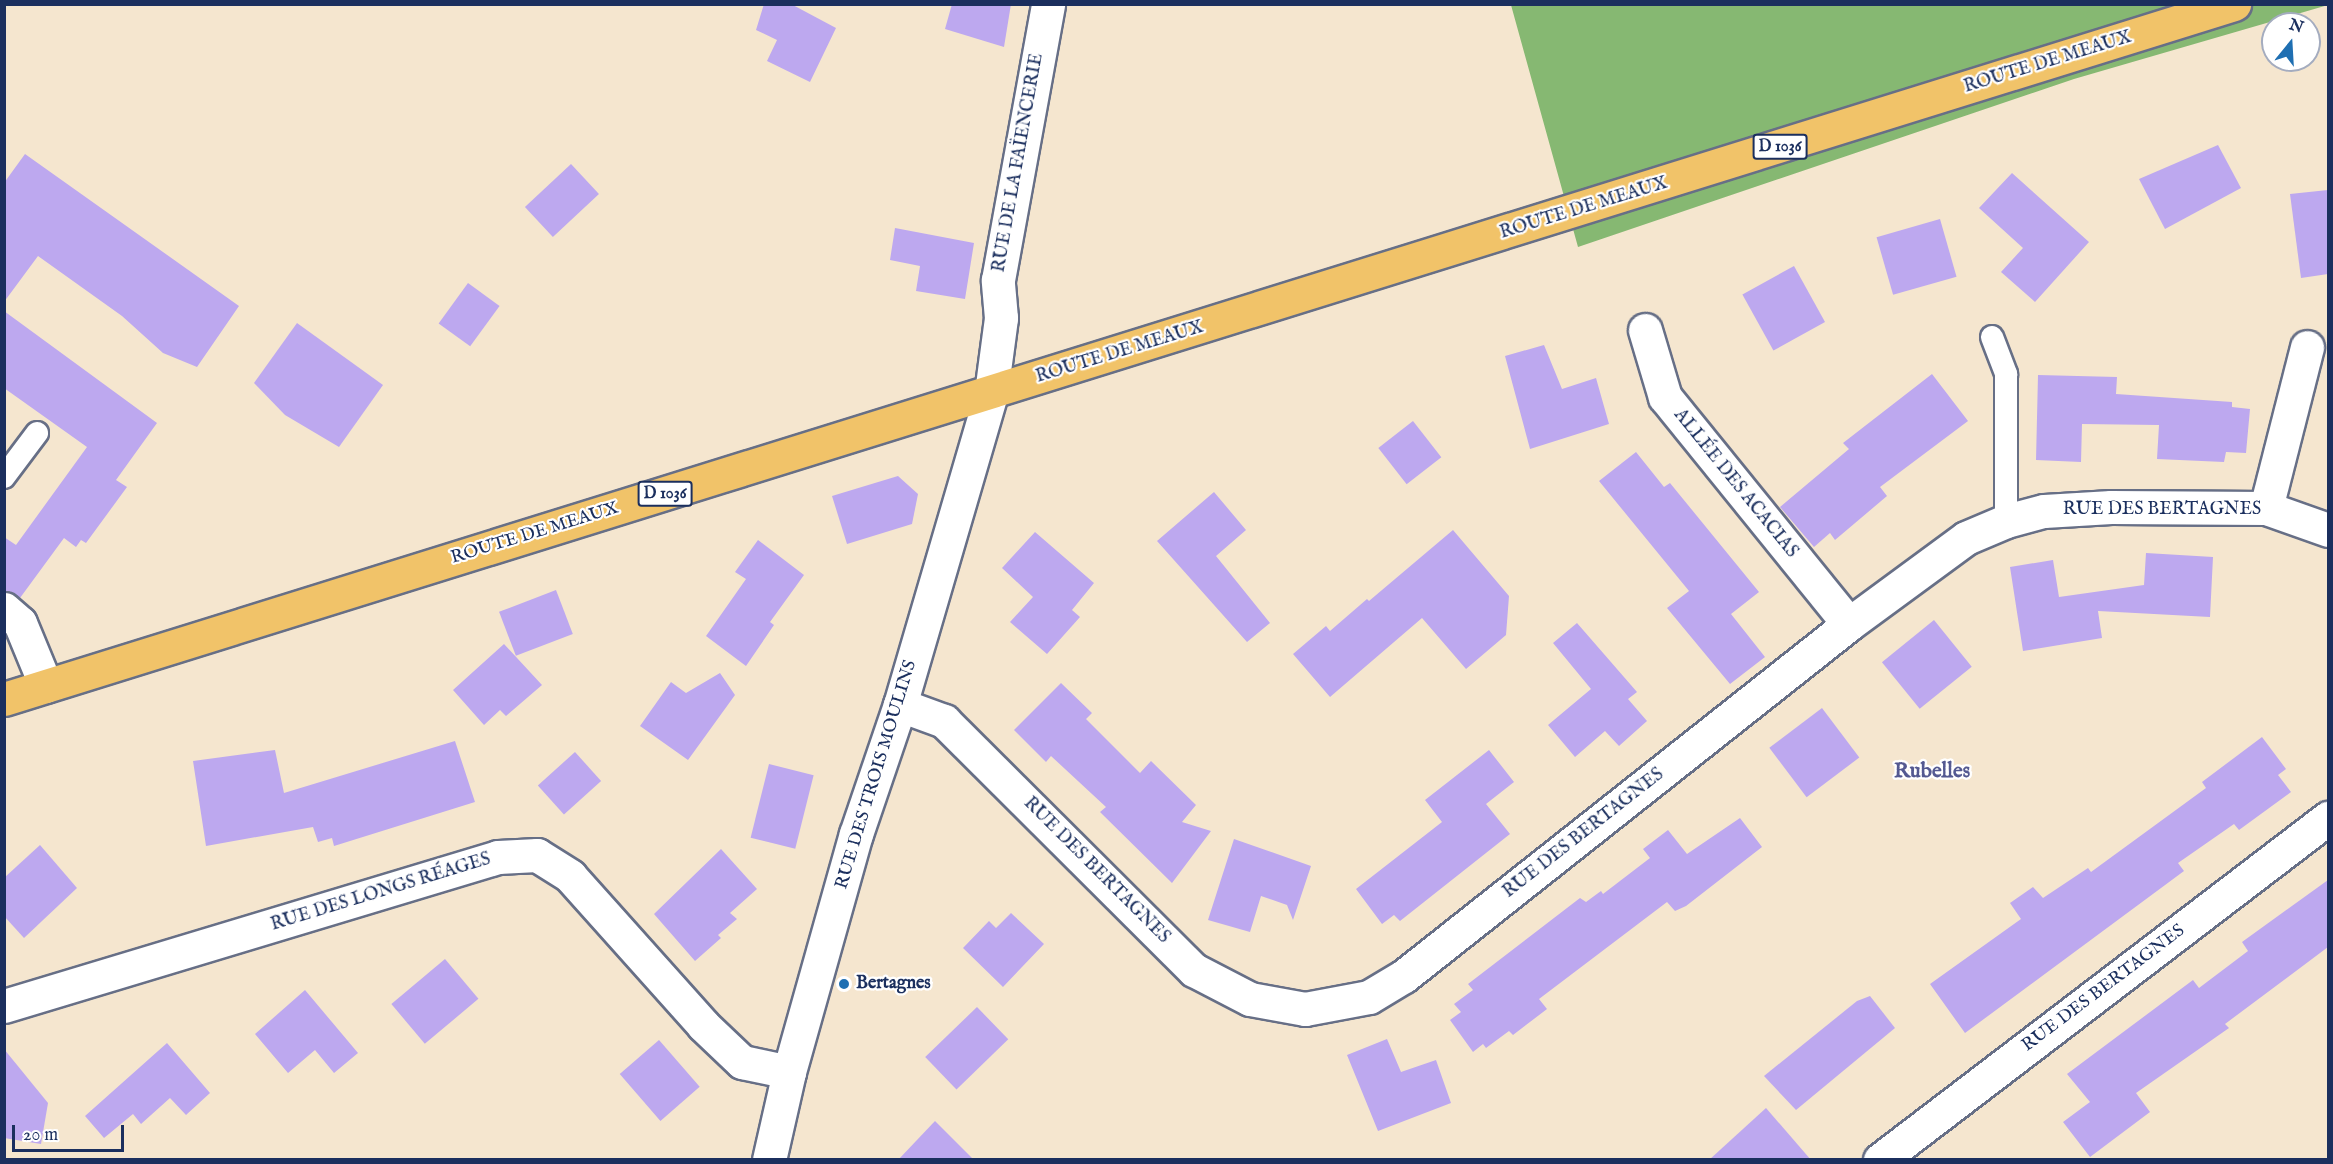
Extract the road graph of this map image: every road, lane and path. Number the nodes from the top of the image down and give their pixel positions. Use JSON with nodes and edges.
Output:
{"nodes":[{"id":1,"x":1048,"y":4,"type":"edge"},
{"id":2,"x":2234,"y":4,"type":"edge"},
{"id":3,"x":1646,"y":330,"type":"dead end"},
{"id":4,"x":1992,"y":337,"type":"dead end"},
{"id":5,"x":2307,"y":347,"type":"dead end"},
{"id":6,"x":991,"y":393,"type":"junction"},
{"id":7,"x":37,"y":433,"type":"dead end"},
{"id":8,"x":4,"y":477,"type":"edge"},
{"id":9,"x":2266,"y":508,"type":"junction"},
{"id":10,"x":2006,"y":520,"type":"junction"},
{"id":11,"x":2328,"y":530,"type":"edge"},
{"id":12,"x":4,"y":609,"type":"edge"},
{"id":13,"x":1849,"y":624,"type":"junction"},
{"id":14,"x":46,"y":686,"type":"junction"},
{"id":15,"x":4,"y":699,"type":"edge"},
{"id":16,"x":900,"y":705,"type":"junction"},
{"id":17,"x":2328,"y":818,"type":"edge"},
{"id":18,"x":4,"y":1006,"type":"edge"},
{"id":19,"x":789,"y":1072,"type":"junction"},
{"id":20,"x":772,"y":1159,"type":"edge"},
{"id":21,"x":1880,"y":1160,"type":"edge"}],
"edges":[{"from":1,"to":6,"type":"street","name":"RUE DE LA FAÏENCERIE"},
{"from":2,"to":6,"type":"main road","name":"ROUTE DE MEAUX","number":"D 1036"},
{"from":3,"to":13,"type":"street","name":"ALLÉE DES ACACIAS"},
{"from":4,"to":10,"type":"lane"},
{"from":5,"to":9,"type":"street"},
{"from":6,"to":14,"type":"main road","name":"ROUTE DE MEAUX","number":"D 1036"},
{"from":6,"to":16,"type":"street","name":"RUE DES TROIS MOULINS"},
{"from":7,"to":8,"type":"lane"},
{"from":9,"to":10,"type":"street","name":"RUE DES BERTAGNES"},
{"from":9,"to":11,"type":"street","name":"RUE DES BERTAGNES"},
{"from":10,"to":13,"type":"street","name":"RUE DES BERTAGNES"},
{"from":12,"to":14,"type":"street"},
{"from":13,"to":16,"type":"street","name":"RUE DES BERTAGNES"},
{"from":14,"to":15,"type":"main road","name":"ROUTE DE MEAUX","number":"D 1036"},
{"from":16,"to":19,"type":"street","name":"RUE DES TROIS MOULINS"},
{"from":17,"to":21,"type":"street","name":"RUE DES BERTAGNES"},
{"from":18,"to":19,"type":"street","name":"RUE DES LONGS RÉAGES"},
{"from":19,"to":20,"type":"street","name":"RUE DES TROIS MOULINS"}]}
